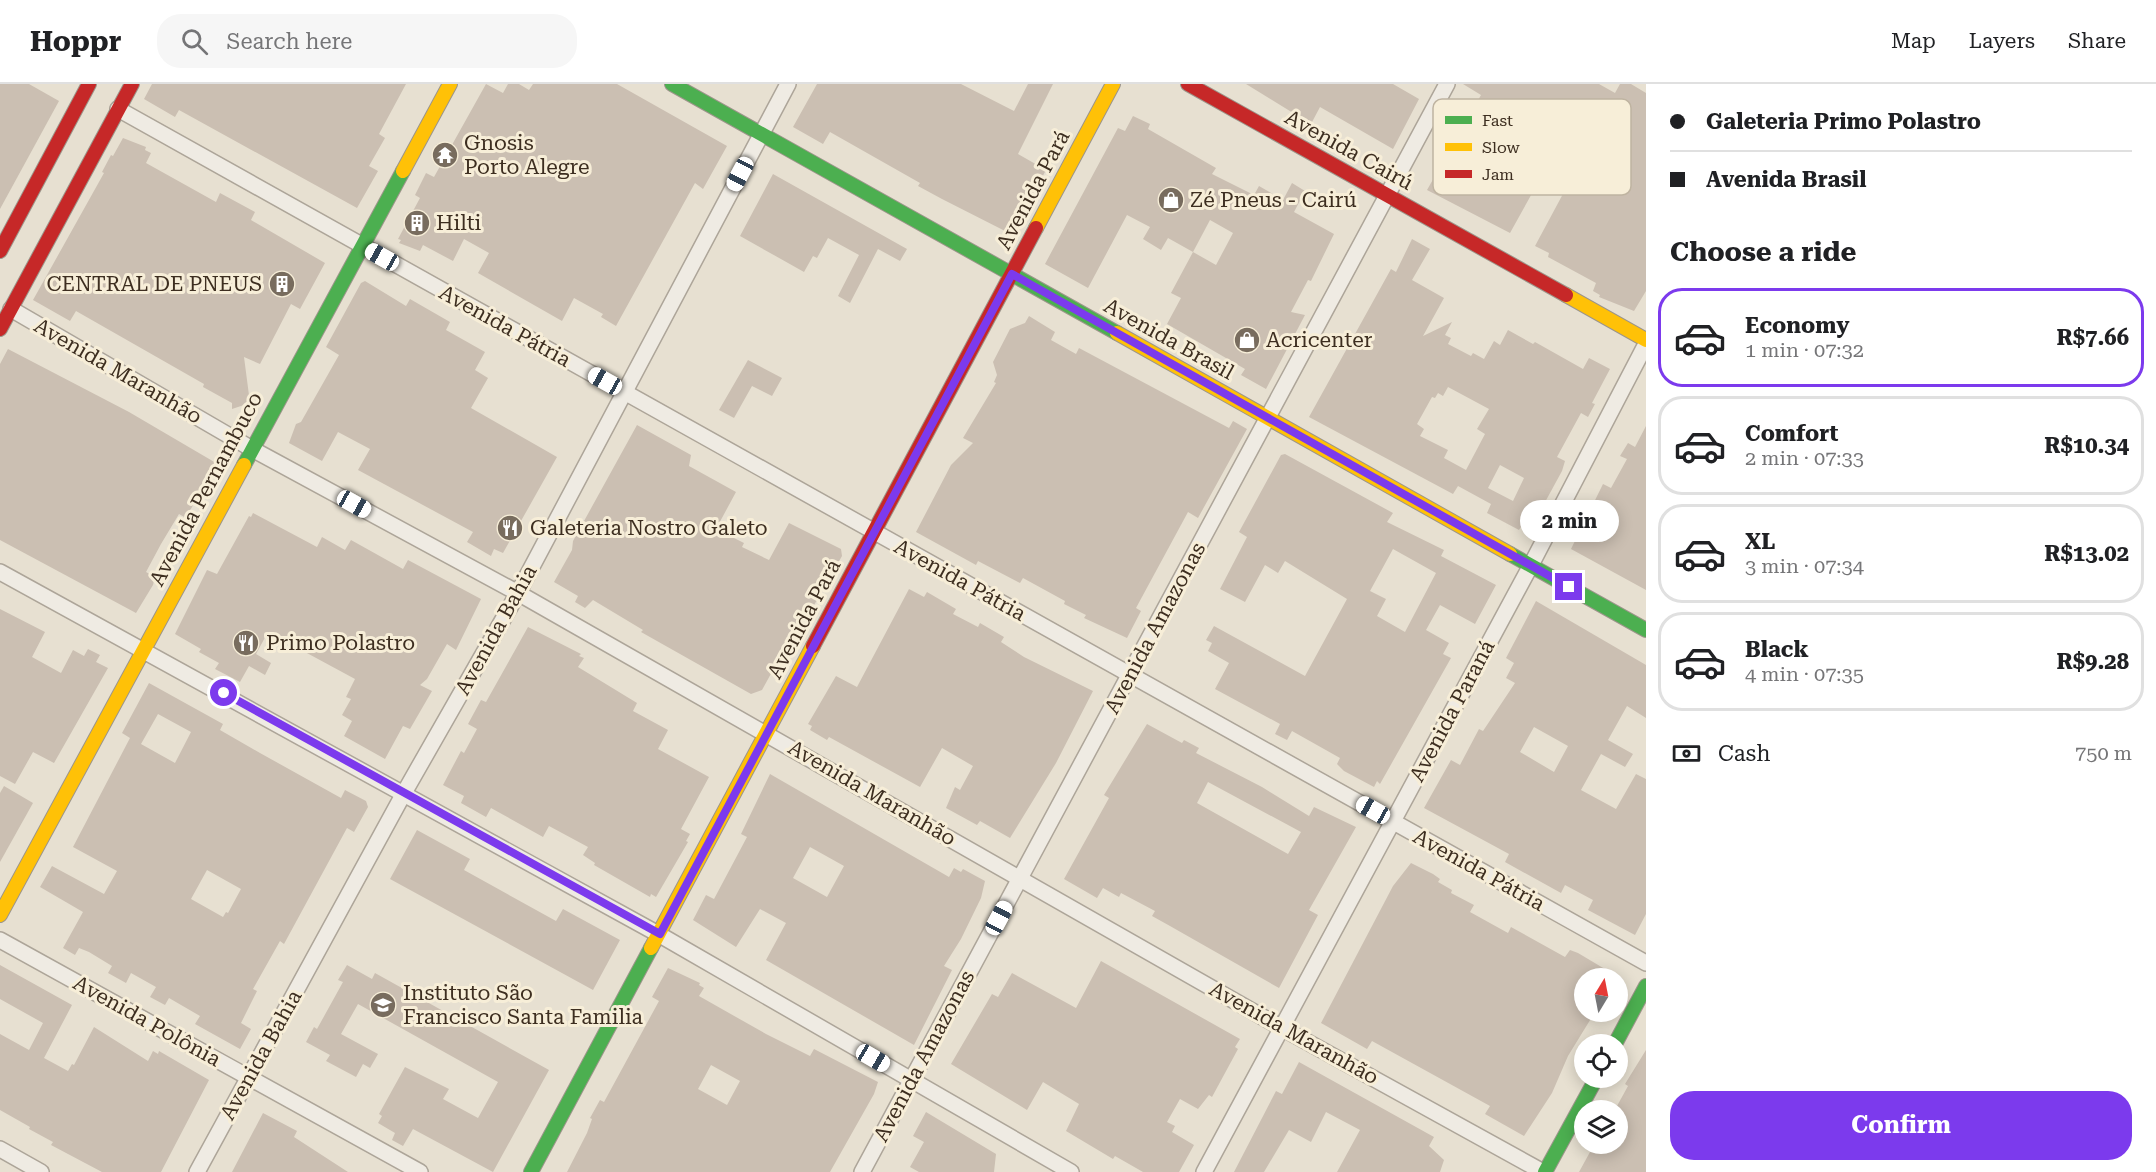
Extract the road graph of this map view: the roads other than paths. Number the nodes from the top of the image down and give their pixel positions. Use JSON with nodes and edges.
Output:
{"nodes":[{"id":1,"x":132,"y":84,"type":"edge"},
{"id":2,"x":450,"y":84,"type":"edge"},
{"id":3,"x":672,"y":84,"type":"edge"},
{"id":4,"x":788,"y":84,"type":"edge"},
{"id":5,"x":1113,"y":84,"type":"edge"},
{"id":6,"x":1188,"y":84,"type":"edge"},
{"id":7,"x":1447,"y":84,"type":"edge"},
{"id":8,"x":86,"y":85,"type":"edge"},
{"id":9,"x":1439,"y":99,"type":"edge"},
{"id":10,"x":118,"y":109,"type":"junction"},
{"id":11,"x":1433,"y":110,"type":"edge"},
{"id":12,"x":761,"y":134,"type":"junction"},
{"id":13,"x":1388,"y":195,"type":"junction"},
{"id":14,"x":362,"y":246,"type":"junction"},
{"id":15,"x":0,"y":251,"type":"edge"},
{"id":16,"x":1012,"y":274,"type":"junction"},
{"id":17,"x":11,"y":309,"type":"junction"},
{"id":18,"x":0,"y":329,"type":"edge"},
{"id":19,"x":1646,"y":342,"type":"edge"},
{"id":20,"x":625,"y":393,"type":"junction"},
{"id":21,"x":1268,"y":418,"type":"junction"},
{"id":22,"x":252,"y":448,"type":"junction"},
{"id":23,"x":874,"y":532,"type":"junction"},
{"id":24,"x":1531,"y":566,"type":"junction"},
{"id":25,"x":0,"y":572,"type":"edge"},
{"id":26,"x":518,"y":593,"type":"junction"},
{"id":27,"x":1646,"y":630,"type":"edge"},
{"id":28,"x":144,"y":649,"type":"junction"},
{"id":29,"x":1130,"y":675,"type":"junction"},
{"id":30,"x":767,"y":733,"type":"junction"},
{"id":31,"x":404,"y":793,"type":"junction"},
{"id":32,"x":1393,"y":822,"type":"junction"},
{"id":33,"x":1021,"y":878,"type":"junction"},
{"id":34,"x":0,"y":915,"type":"edge"},
{"id":35,"x":660,"y":934,"type":"junction"},
{"id":36,"x":0,"y":940,"type":"edge"},
{"id":37,"x":1646,"y":963,"type":"edge"},
{"id":38,"x":1646,"y":987,"type":"edge"},
{"id":39,"x":1282,"y":1028,"type":"junction"},
{"id":40,"x":1620,"y":1034,"type":"edge"},
{"id":41,"x":249,"y":1077,"type":"junction"},
{"id":42,"x":912,"y":1080,"type":"junction"},
{"id":43,"x":1591,"y":1088,"type":"edge"},
{"id":44,"x":0,"y":1149,"type":"edge"},
{"id":45,"x":41,"y":1172,"type":"edge"},
{"id":46,"x":197,"y":1172,"type":"edge"},
{"id":47,"x":420,"y":1172,"type":"edge"},
{"id":48,"x":531,"y":1172,"type":"edge"},
{"id":49,"x":862,"y":1172,"type":"edge"},
{"id":50,"x":1071,"y":1172,"type":"edge"},
{"id":51,"x":1204,"y":1172,"type":"edge"},
{"id":52,"x":1544,"y":1172,"type":"edge"}],
"edges":[{"from":1,"to":10,"type":"street"},
{"from":2,"to":14,"type":"street","name":"Avenida Pernambuco"},
{"from":3,"to":12,"type":"street","name":"Avenida Brasil"},
{"from":4,"to":12,"type":"street","name":"Avenida Bahia"},
{"from":5,"to":16,"type":"street","name":"Avenida Pará"},
{"from":6,"to":13,"type":"street","name":"Avenida Cairú"},
{"from":7,"to":9,"type":"street","name":"Avenida Amazonas"},
{"from":8,"to":15,"type":"street"},
{"from":10,"to":14,"type":"street","name":"Avenida Pátria"},
{"from":10,"to":17,"type":"street"},
{"from":11,"to":13,"type":"street","name":"Avenida Amazonas"},
{"from":12,"to":16,"type":"street","name":"Avenida Brasil"},
{"from":12,"to":20,"type":"street","name":"Avenida Bahia"},
{"from":13,"to":19,"type":"street","name":"Avenida Cairú"},
{"from":13,"to":21,"type":"street","name":"Avenida Amazonas"},
{"from":14,"to":20,"type":"street","name":"Avenida Pátria"},
{"from":14,"to":22,"type":"street","name":"Avenida Pernambuco"},
{"from":16,"to":21,"type":"street","name":"Avenida Brasil"},
{"from":16,"to":23,"type":"street","name":"Avenida Pará"},
{"from":17,"to":18,"type":"street"},
{"from":17,"to":22,"type":"street","name":"Avenida Maranhão"},
{"from":19,"to":24,"type":"street","name":"Avenida Paraná"},
{"from":20,"to":23,"type":"street","name":"Avenida Pátria"},
{"from":20,"to":26,"type":"street","name":"Avenida Bahia"},
{"from":21,"to":24,"type":"street","name":"Avenida Brasil"},
{"from":21,"to":29,"type":"street","name":"Avenida Amazonas"},
{"from":22,"to":26,"type":"street","name":"Avenida Maranhão"},
{"from":22,"to":28,"type":"street","name":"Avenida Pernambuco"},
{"from":23,"to":29,"type":"street","name":"Avenida Pátria"},
{"from":23,"to":30,"type":"street","name":"Avenida Pará"},
{"from":24,"to":27,"type":"street","name":"Avenida Brasil"},
{"from":24,"to":32,"type":"street","name":"Avenida Paraná"},
{"from":25,"to":28,"type":"street"},
{"from":26,"to":30,"type":"street","name":"Avenida Maranhão"},
{"from":26,"to":31,"type":"street","name":"Avenida Bahia"},
{"from":28,"to":31,"type":"street"},
{"from":28,"to":34,"type":"street","name":"Avenida Pernambuco"},
{"from":29,"to":32,"type":"street","name":"Avenida Pátria"},
{"from":29,"to":33,"type":"street","name":"Avenida Amazonas"},
{"from":30,"to":33,"type":"street","name":"Avenida Maranhão"},
{"from":30,"to":35,"type":"street","name":"Avenida Pará"},
{"from":31,"to":35,"type":"street"},
{"from":31,"to":41,"type":"street","name":"Avenida Bahia"},
{"from":32,"to":37,"type":"street","name":"Avenida Pátria"},
{"from":32,"to":39,"type":"street","name":"Avenida Paraná"},
{"from":33,"to":39,"type":"street","name":"Avenida Maranhão"},
{"from":33,"to":42,"type":"street","name":"Avenida Amazonas"},
{"from":35,"to":42,"type":"street"},
{"from":35,"to":48,"type":"street","name":"Avenida Pará"},
{"from":36,"to":41,"type":"street","name":"Avenida Polônia"},
{"from":38,"to":40,"type":"street"},
{"from":39,"to":51,"type":"street","name":"Avenida Paraná"},
{"from":39,"to":52,"type":"street","name":"Avenida Maranhão"},
{"from":41,"to":46,"type":"street","name":"Avenida Bahia"},
{"from":41,"to":47,"type":"street","name":"Avenida Polônia"},
{"from":42,"to":49,"type":"street","name":"Avenida Amazonas"},
{"from":42,"to":50,"type":"street"},
{"from":43,"to":52,"type":"street"},
{"from":44,"to":45,"type":"street"}]}
